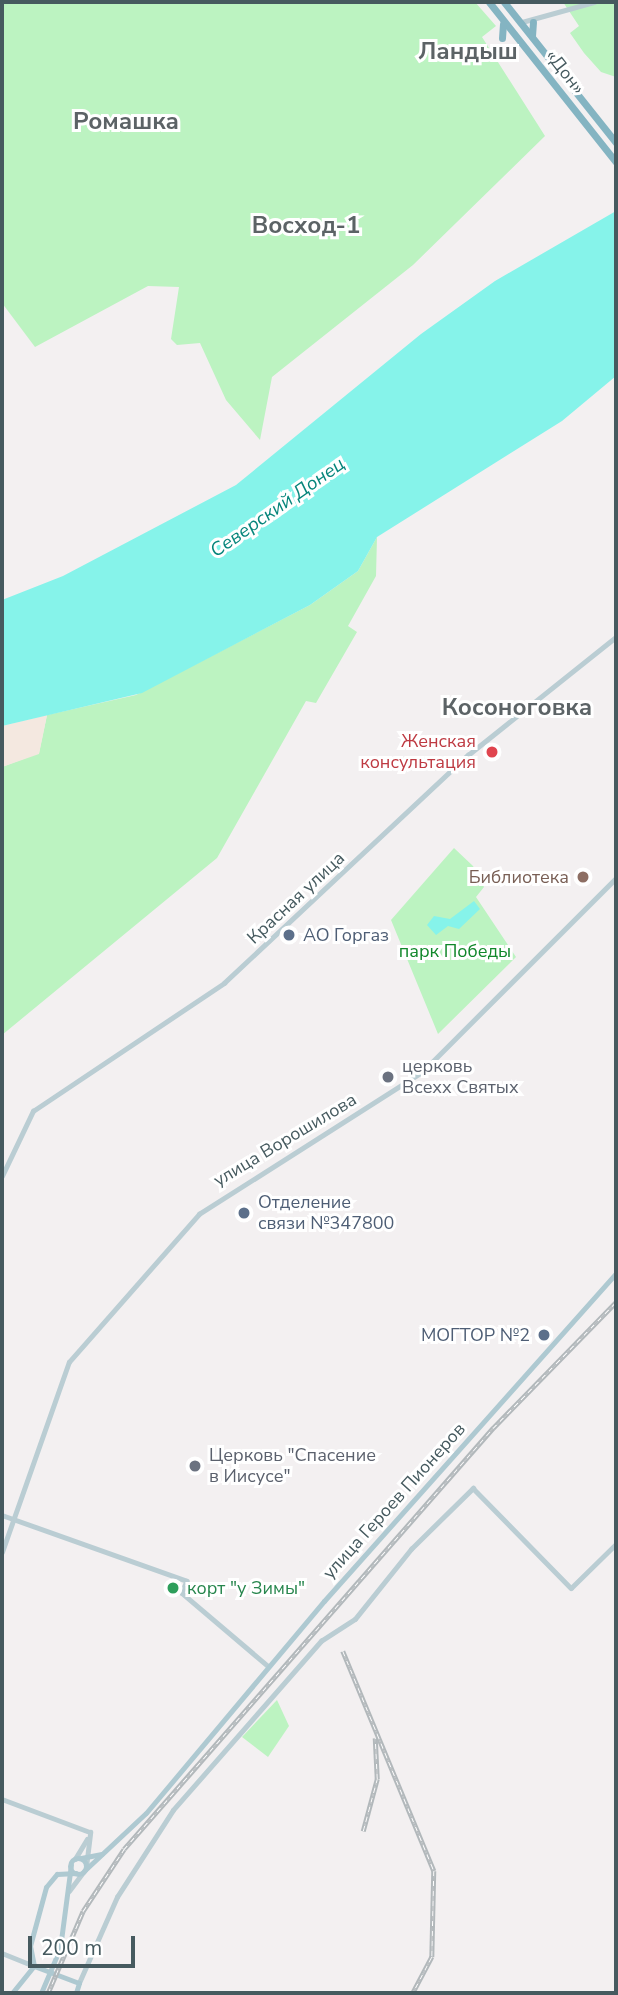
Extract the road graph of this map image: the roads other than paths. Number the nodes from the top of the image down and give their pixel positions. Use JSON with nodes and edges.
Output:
{"nodes":[{"id":1,"x":489,"y":2,"type":"edge"},
{"id":2,"x":504,"y":2,"type":"edge"},
{"id":3,"x":594,"y":2,"type":"edge"},
{"id":4,"x":499,"y":13,"type":"junction"},
{"id":5,"x":519,"y":21,"type":"junction"},
{"id":6,"x":533,"y":22,"type":"junction"},
{"id":7,"x":532,"y":37,"type":"junction"},
{"id":8,"x":519,"y":39,"type":"junction"},
{"id":9,"x":616,"y":143,"type":"edge"},
{"id":10,"x":616,"y":162,"type":"edge"},
{"id":11,"x":616,"y":637,"type":"edge"},
{"id":12,"x":616,"y":878,"type":"edge"},
{"id":13,"x":2,"y":1177,"type":"edge"},
{"id":14,"x":616,"y":1273,"type":"edge"},
{"id":15,"x":2,"y":1515,"type":"edge"},
{"id":16,"x":12,"y":1519,"type":"junction"},
{"id":17,"x":616,"y":1544,"type":"edge"},
{"id":18,"x":2,"y":1552,"type":"edge"},
{"id":19,"x":268,"y":1666,"type":"junction"},
{"id":20,"x":2,"y":1799,"type":"edge"},
{"id":21,"x":90,"y":1832,"type":"junction"},
{"id":22,"x":114,"y":1847,"type":"junction"},
{"id":23,"x":87,"y":1857,"type":"junction"},
{"id":24,"x":75,"y":1861,"type":"junction"},
{"id":25,"x":85,"y":1869,"type":"junction"},
{"id":26,"x":73,"y":1872,"type":"junction"},
{"id":27,"x":66,"y":1898,"type":"junction"},
{"id":28,"x":2,"y":1952,"type":"edge"},
{"id":29,"x":34,"y":1966,"type":"junction"},
{"id":30,"x":79,"y":1983,"type":"junction"},
{"id":31,"x":12,"y":1993,"type":"edge"},
{"id":32,"x":41,"y":1993,"type":"edge"},
{"id":33,"x":76,"y":1993,"type":"edge"}],
"edges":[{"from":1,"to":4,"type":"highway","name":"«Дон»"},
{"from":2,"to":5,"type":"highway","name":"«Дон»"},
{"from":3,"to":6,"type":"street"},
{"from":4,"to":8,"type":"highway","name":"«Дон»"},
{"from":4,"to":8,"type":"highway"},
{"from":5,"to":6,"type":"street"},
{"from":5,"to":7,"type":"highway","name":"«Дон»"},
{"from":6,"to":7,"type":"highway"},
{"from":7,"to":9,"type":"highway","name":"«Дон»"},
{"from":8,"to":10,"type":"highway","name":"«Дон»"},
{"from":11,"to":13,"type":"street","name":"Красная улица"},
{"from":12,"to":16,"type":"street","name":"улица Ворошилова"},
{"from":14,"to":19,"type":"main road","name":"улица Героев Пионеров"},
{"from":15,"to":16,"type":"street"},
{"from":16,"to":18,"type":"street","name":"улица Ворошилова"},
{"from":16,"to":19,"type":"street"},
{"from":17,"to":30,"type":"street"},
{"from":19,"to":22,"type":"main road","name":"улица Героев Пионеров"},
{"from":20,"to":21,"type":"street"},
{"from":21,"to":23,"type":"street"},
{"from":21,"to":24,"type":"street"},
{"from":22,"to":23,"type":"main road","name":"улица Героев Пионеров"},
{"from":22,"to":25,"type":"main road","name":"улица Героев Пионеров"},
{"from":23,"to":24,"type":"main road","name":"улица Героев Пионеров"},
{"from":23,"to":25,"type":"street"},
{"from":24,"to":25,"type":"main road"},
{"from":24,"to":26,"type":"main road"},
{"from":25,"to":26,"type":"main road"},
{"from":25,"to":27,"type":"street","name":"улица Героев Пионеров"},
{"from":26,"to":27,"type":"main road","name":"улица Героев Пионеров"},
{"from":26,"to":29,"type":"main road"},
{"from":27,"to":32,"type":"main road","name":"улица Героев Пионеров"},
{"from":28,"to":29,"type":"street"},
{"from":29,"to":30,"type":"main road"},
{"from":29,"to":31,"type":"main road"},
{"from":30,"to":33,"type":"main road"}]}
